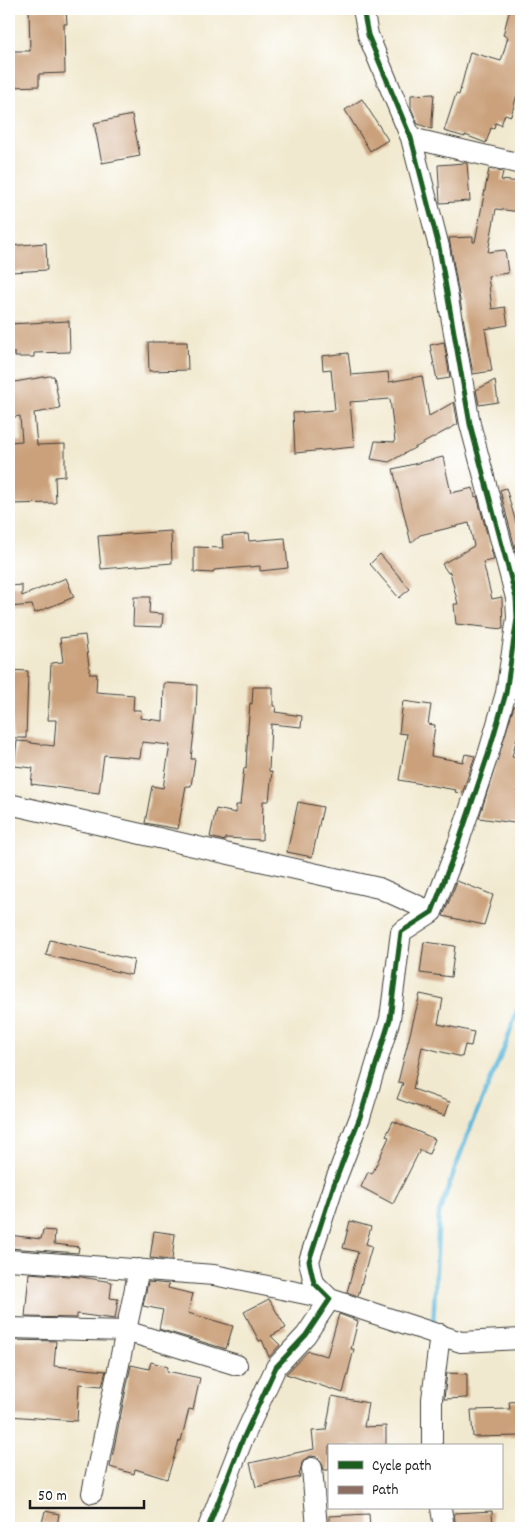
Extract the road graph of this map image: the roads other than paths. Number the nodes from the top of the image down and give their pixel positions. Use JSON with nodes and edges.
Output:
{"nodes":[{"id":1,"x":364,"y":9,"type":"edge"},
{"id":2,"x":411,"y":138,"type":"junction"},
{"id":3,"x":521,"y":161,"type":"edge"},
{"id":4,"x":519,"y":598,"type":"edge"},
{"id":5,"x":9,"y":804,"type":"edge"},
{"id":6,"x":432,"y":912,"type":"junction"},
{"id":7,"x":9,"y":1260,"type":"edge"},
{"id":8,"x":139,"y":1270,"type":"junction"},
{"id":9,"x":330,"y":1300,"type":"junction"},
{"id":10,"x":9,"y":1328,"type":"edge"},
{"id":11,"x":126,"y":1331,"type":"junction"},
{"id":12,"x":440,"y":1334,"type":"junction"},
{"id":13,"x":521,"y":1339,"type":"edge"},
{"id":14,"x":237,"y":1365,"type":"dead end"},
{"id":15,"x":432,"y":1444,"type":"edge"},
{"id":16,"x":312,"y":1468,"type":"dead end"},
{"id":17,"x":92,"y":1493,"type":"dead end"},
{"id":18,"x":441,"y":1510,"type":"edge"},
{"id":19,"x":208,"y":1528,"type":"edge"},
{"id":20,"x":318,"y":1528,"type":"edge"},
{"id":21,"x":444,"y":1528,"type":"edge"}],
"edges":[{"from":1,"to":2,"type":"street"},
{"from":2,"to":3,"type":"street"},
{"from":2,"to":4,"type":"street"},
{"from":4,"to":6,"type":"street"},
{"from":5,"to":6,"type":"street"},
{"from":6,"to":9,"type":"street"},
{"from":7,"to":8,"type":"street"},
{"from":8,"to":9,"type":"street"},
{"from":8,"to":11,"type":"street"},
{"from":9,"to":12,"type":"street"},
{"from":9,"to":19,"type":"street"},
{"from":10,"to":11,"type":"street"},
{"from":11,"to":14,"type":"street"},
{"from":11,"to":17,"type":"street"},
{"from":12,"to":13,"type":"street"},
{"from":12,"to":15,"type":"street"},
{"from":16,"to":20,"type":"street"},
{"from":18,"to":21,"type":"street"}]}
